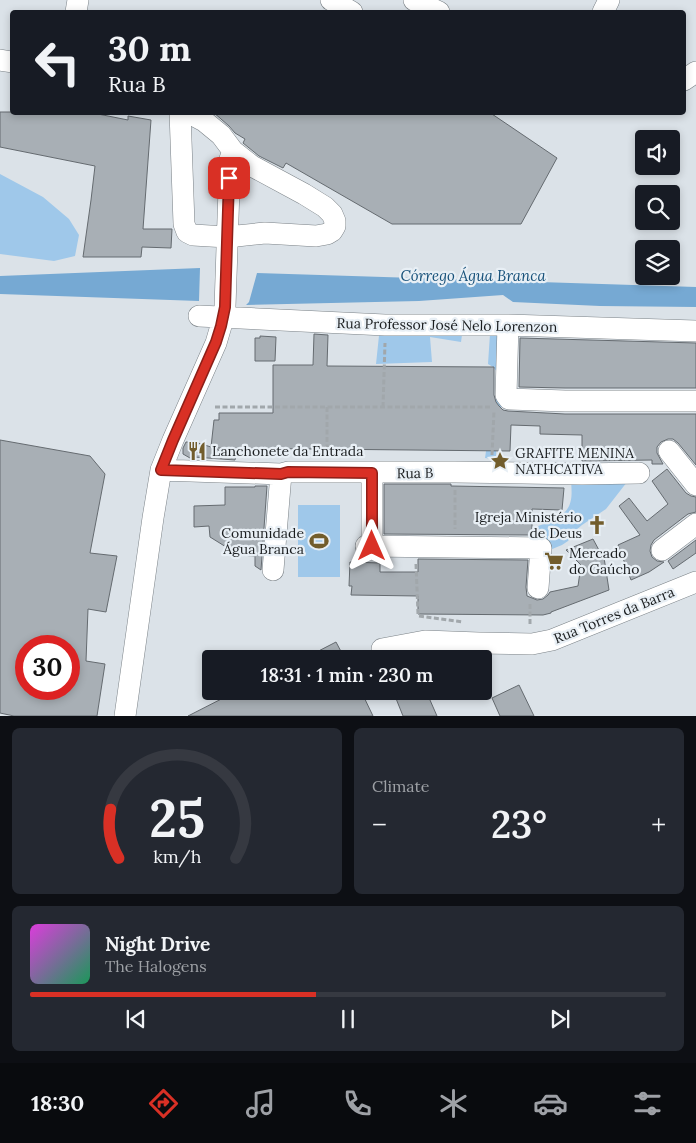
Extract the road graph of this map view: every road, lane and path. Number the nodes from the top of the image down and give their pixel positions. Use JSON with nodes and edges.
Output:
{"nodes":[{"id":1,"x":331,"y":0,"type":"edge"},
{"id":2,"x":414,"y":0,"type":"edge"},
{"id":3,"x":440,"y":8,"type":"edge"},
{"id":4,"x":348,"y":10,"type":"edge"},
{"id":5,"x":180,"y":115,"type":"edge"},
{"id":6,"x":193,"y":115,"type":"edge"},
{"id":7,"x":233,"y":151,"type":"junction"},
{"id":8,"x":227,"y":237,"type":"junction"},
{"id":9,"x":199,"y":316,"type":"dead end"},
{"id":10,"x":223,"y":317,"type":"junction"},
{"id":11,"x":386,"y":325,"type":"junction"},
{"id":12,"x":508,"y":325,"type":"junction"},
{"id":13,"x":696,"y":331,"type":"edge"},
{"id":14,"x":696,"y":401,"type":"edge"},
{"id":15,"x":215,"y":407,"type":"dead end"},
{"id":16,"x":327,"y":407,"type":"junction"},
{"id":17,"x":383,"y":407,"type":"junction"},
{"id":18,"x":494,"y":407,"type":"dead end"},
{"id":19,"x":669,"y":451,"type":"dead end"},
{"id":20,"x":161,"y":470,"type":"junction"},
{"id":21,"x":327,"y":472,"type":"junction"},
{"id":22,"x":455,"y":472,"type":"junction"},
{"id":23,"x":372,"y":473,"type":"junction"},
{"id":24,"x":639,"y":473,"type":"dead end"},
{"id":25,"x":281,"y":474,"type":"junction"},
{"id":26,"x":696,"y":485,"type":"edge"},
{"id":27,"x":696,"y":524,"type":"edge"},
{"id":28,"x":455,"y":547,"type":"junction"},
{"id":29,"x":662,"y":550,"type":"dead end"},
{"id":30,"x":416,"y":557,"type":"dead end"},
{"id":31,"x":274,"y":570,"type":"dead end"},
{"id":32,"x":696,"y":582,"type":"edge"},
{"id":33,"x":534,"y":595,"type":"joint"},
{"id":34,"x":465,"y":622,"type":"dead end"},
{"id":35,"x":530,"y":630,"type":"dead end"},
{"id":36,"x":382,"y":649,"type":"dead end"},
{"id":37,"x":125,"y":716,"type":"edge"}],
"edges":[{"from":1,"to":4,"type":"street"},
{"from":2,"to":3,"type":"street"},
{"from":5,"to":8,"type":"street"},
{"from":6,"to":7,"type":"street"},
{"from":7,"to":8,"type":"street"},
{"from":7,"to":8,"type":"street"},
{"from":8,"to":10,"type":"street"},
{"from":9,"to":10,"type":"street","name":"Rua Professor José Nelo Lorenzon"},
{"from":10,"to":11,"type":"street","name":"Rua Professor José Nelo Lorenzon"},
{"from":10,"to":20,"type":"street"},
{"from":11,"to":12,"type":"street","name":"Rua Professor José Nelo Lorenzon"},
{"from":11,"to":17,"type":"path"},
{"from":12,"to":13,"type":"street","name":"Rua Professor José Nelo Lorenzon"},
{"from":12,"to":14,"type":"street"},
{"from":15,"to":16,"type":"path"},
{"from":16,"to":17,"type":"path"},
{"from":16,"to":21,"type":"path"},
{"from":17,"to":18,"type":"path"},
{"from":19,"to":26,"type":"street"},
{"from":20,"to":25,"type":"street","name":"Rua B"},
{"from":20,"to":37,"type":"street"},
{"from":21,"to":23,"type":"street","name":"Rua B"},
{"from":21,"to":25,"type":"street","name":"Rua B"},
{"from":22,"to":23,"type":"street","name":"Rua B"},
{"from":22,"to":24,"type":"street","name":"Rua B"},
{"from":22,"to":28,"type":"path"},
{"from":23,"to":28,"type":"street"},
{"from":25,"to":31,"type":"street"},
{"from":27,"to":29,"type":"street"},
{"from":28,"to":33,"type":"street"},
{"from":30,"to":34,"type":"path"},
{"from":32,"to":36,"type":"street","name":"Rua Torres da Barra"},
{"from":33,"to":35,"type":"path"}]}
